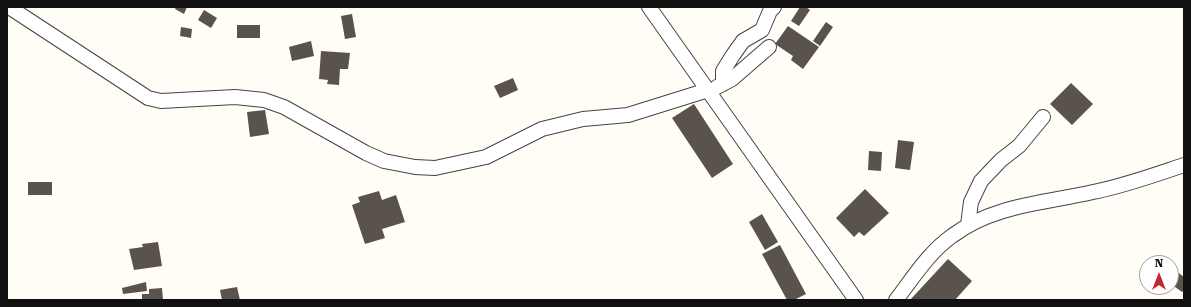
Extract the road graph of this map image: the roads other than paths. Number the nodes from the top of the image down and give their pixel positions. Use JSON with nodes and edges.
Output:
{"nodes":[{"id":1,"x":9,"y":7,"type":"edge"},
{"id":2,"x":649,"y":7,"type":"edge"},
{"id":3,"x":774,"y":7,"type":"edge"},
{"id":4,"x":769,"y":47,"type":"dead end"},
{"id":5,"x":723,"y":84,"type":"junction"},
{"id":6,"x":710,"y":93,"type":"junction"},
{"id":7,"x":1043,"y":117,"type":"dead end"},
{"id":8,"x":1184,"y":165,"type":"edge"},
{"id":9,"x":968,"y":225,"type":"junction"},
{"id":10,"x":856,"y":300,"type":"edge"},
{"id":11,"x":896,"y":300,"type":"edge"}],
"edges":[{"from":1,"to":6,"type":"street"},
{"from":2,"to":6,"type":"street"},
{"from":3,"to":5,"type":"street"},
{"from":4,"to":5,"type":"street"},
{"from":5,"to":6,"type":"street"},
{"from":6,"to":10,"type":"street"},
{"from":7,"to":9,"type":"street"},
{"from":8,"to":9,"type":"street"},
{"from":9,"to":11,"type":"street"}]}
